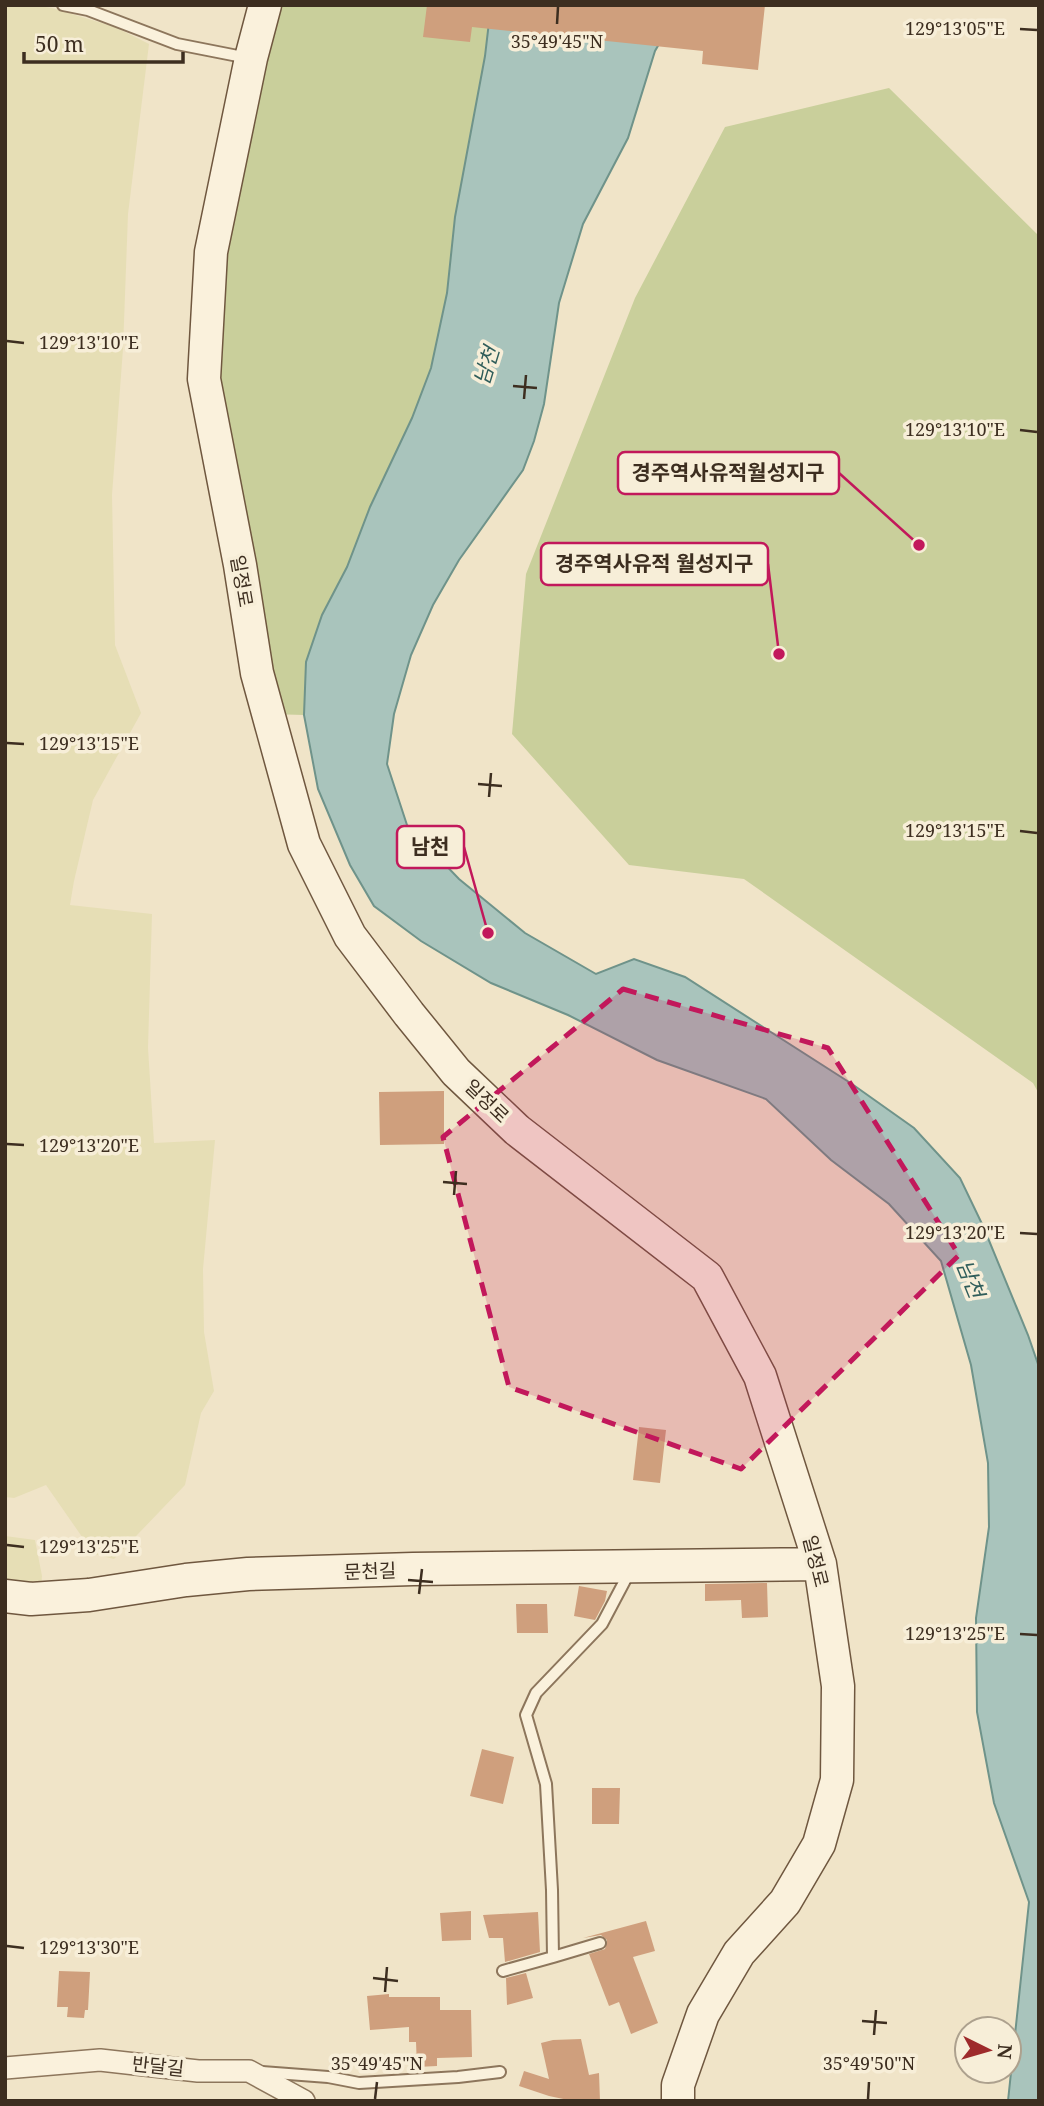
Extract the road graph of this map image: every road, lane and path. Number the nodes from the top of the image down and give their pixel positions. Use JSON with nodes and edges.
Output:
{"nodes":[{"id":1,"x":63,"y":5,"type":"edge"},
{"id":2,"x":265,"y":5,"type":"edge"},
{"id":3,"x":251,"y":58,"type":"junction"},
{"id":4,"x":820,"y":1564,"type":"junction"},
{"id":5,"x":633,"y":1566,"type":"junction"},
{"id":6,"x":5,"y":1596,"type":"edge"},
{"id":7,"x":600,"y":1943,"type":"dead end"},
{"id":8,"x":553,"y":1956,"type":"junction"},
{"id":9,"x":503,"y":1971,"type":"dead end"},
{"id":10,"x":5,"y":2068,"type":"edge"},
{"id":11,"x":249,"y":2071,"type":"junction"},
{"id":12,"x":500,"y":2072,"type":"dead end"},
{"id":13,"x":304,"y":2101,"type":"edge"},
{"id":14,"x":678,"y":2101,"type":"edge"}],
"edges":[{"from":1,"to":3,"type":"lane"},
{"from":2,"to":3,"type":"street","name":"일정로"},
{"from":3,"to":4,"type":"street","name":"일정로"},
{"from":4,"to":5,"type":"street","name":"문천길"},
{"from":4,"to":14,"type":"street","name":"일정로"},
{"from":5,"to":6,"type":"street","name":"문천길"},
{"from":5,"to":8,"type":"lane"},
{"from":7,"to":8,"type":"lane"},
{"from":8,"to":9,"type":"lane"},
{"from":10,"to":11,"type":"street","name":"반달길"},
{"from":11,"to":12,"type":"lane"},
{"from":11,"to":13,"type":"street","name":"반달길"}]}
